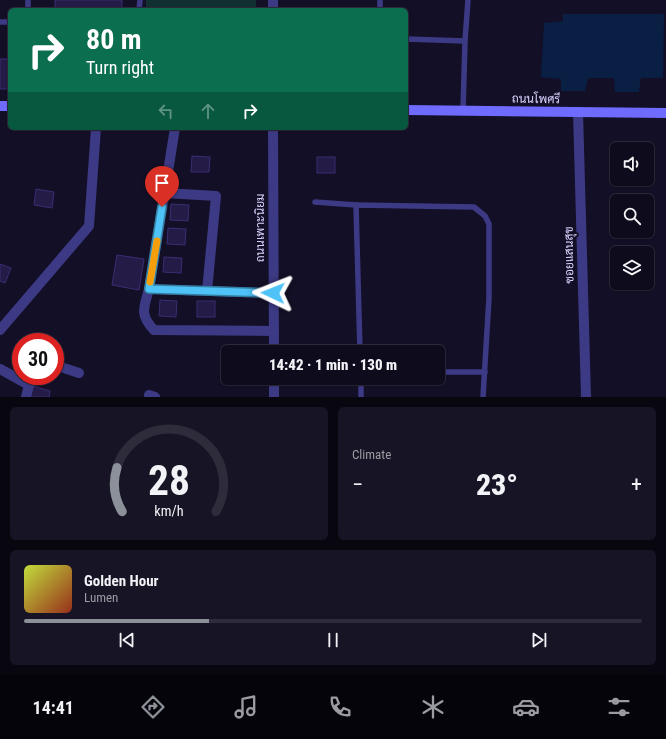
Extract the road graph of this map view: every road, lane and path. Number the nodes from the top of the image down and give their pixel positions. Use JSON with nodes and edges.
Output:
{"nodes":[{"id":1,"x":468,"y":0,"type":"edge"},
{"id":2,"x":408,"y":39,"type":"edge"},
{"id":3,"x":466,"y":41,"type":"junction"},
{"id":4,"x":408,"y":110,"type":"edge"},
{"id":5,"x":463,"y":111,"type":"junction"},
{"id":6,"x":578,"y":112,"type":"junction"},
{"id":7,"x":666,"y":113,"type":"edge"},
{"id":8,"x":96,"y":130,"type":"edge"},
{"id":9,"x":175,"y":130,"type":"edge"},
{"id":10,"x":273,"y":130,"type":"edge"},
{"id":11,"x":165,"y":193,"type":"junction"},
{"id":12,"x":315,"y":202,"type":"dead end"},
{"id":13,"x":356,"y":205,"type":"junction"},
{"id":14,"x":149,"y":289,"type":"junction"},
{"id":15,"x":207,"y":291,"type":"junction"},
{"id":16,"x":273,"y":293,"type":"junction"},
{"id":17,"x":0,"y":330,"type":"edge"},
{"id":18,"x":274,"y":331,"type":"junction"},
{"id":19,"x":274,"y":345,"type":"edge"},
{"id":20,"x":360,"y":345,"type":"edge"},
{"id":21,"x":64,"y":368,"type":"edge"},
{"id":22,"x":0,"y":369,"type":"edge"},
{"id":23,"x":445,"y":372,"type":"edge"},
{"id":24,"x":485,"y":372,"type":"junction"},
{"id":25,"x":79,"y":373,"type":"dead end"},
{"id":26,"x":12,"y":376,"type":"edge"},
{"id":27,"x":29,"y":385,"type":"edge"},
{"id":28,"x":274,"y":385,"type":"edge"},
{"id":29,"x":361,"y":385,"type":"edge"},
{"id":30,"x":26,"y":397,"type":"edge"},
{"id":31,"x":269,"y":397,"type":"edge"},
{"id":32,"x":274,"y":397,"type":"edge"},
{"id":33,"x":361,"y":397,"type":"edge"},
{"id":34,"x":483,"y":397,"type":"edge"},
{"id":35,"x":586,"y":397,"type":"edge"}],
"edges":[{"from":1,"to":3,"type":"lane"},
{"from":2,"to":3,"type":"lane"},
{"from":3,"to":5,"type":"lane"},
{"from":4,"to":5,"type":"main road","name":"ถนนโพศรี"},
{"from":5,"to":6,"type":"main road","name":"ถนนโพศรี"},
{"from":6,"to":7,"type":"main road","name":"ถนนโพศรี"},
{"from":6,"to":35,"type":"street","name":"ซอยแสนสุข"},
{"from":8,"to":17,"type":"street"},
{"from":9,"to":11,"type":"street"},
{"from":10,"to":16,"type":"street","name":"ถนนเพาะนิยม"},
{"from":11,"to":14,"type":"street"},
{"from":11,"to":15,"type":"street"},
{"from":12,"to":13,"type":"lane"},
{"from":13,"to":20,"type":"lane"},
{"from":13,"to":24,"type":"lane"},
{"from":14,"to":15,"type":"street"},
{"from":14,"to":18,"type":"street"},
{"from":15,"to":16,"type":"street"},
{"from":16,"to":18,"type":"street","name":"ถนนเพาะนิยม"},
{"from":18,"to":19,"type":"street","name":"ถนนเพาะนิยม"},
{"from":21,"to":25,"type":"street"},
{"from":22,"to":26,"type":"street"},
{"from":23,"to":24,"type":"lane"},
{"from":24,"to":34,"type":"lane"},
{"from":27,"to":30,"type":"street"},
{"from":28,"to":32,"type":"street"},
{"from":29,"to":33,"type":"lane"},
{"from":31,"to":32,"type":"street"}]}
